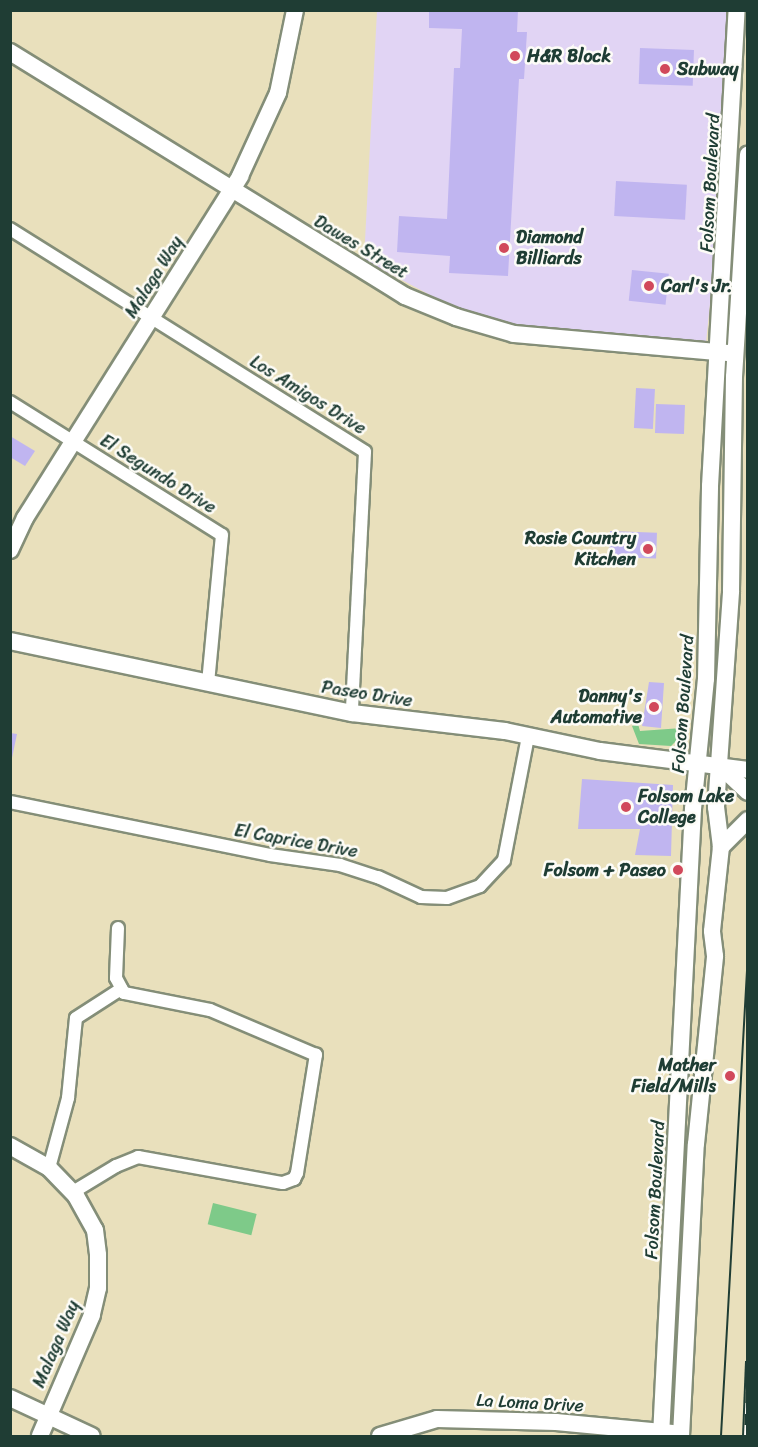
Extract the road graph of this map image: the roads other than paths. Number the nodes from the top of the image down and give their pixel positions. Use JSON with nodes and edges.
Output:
{"nodes":[{"id":1,"x":295,"y":10,"type":"edge"},
{"id":2,"x":737,"y":10,"type":"edge"},
{"id":3,"x":10,"y":52,"type":"edge"},
{"id":4,"x":747,"y":154,"type":"edge"},
{"id":5,"x":231,"y":190,"type":"junction"},
{"id":6,"x":10,"y":229,"type":"edge"},
{"id":7,"x":152,"y":317,"type":"junction"},
{"id":8,"x":719,"y":352,"type":"junction"},
{"id":9,"x":736,"y":353,"type":"junction"},
{"id":10,"x":10,"y":402,"type":"edge"},
{"id":11,"x":73,"y":442,"type":"junction"},
{"id":12,"x":10,"y":550,"type":"edge"},
{"id":13,"x":10,"y":641,"type":"edge"},
{"id":14,"x":208,"y":683,"type":"junction"},
{"id":15,"x":352,"y":713,"type":"junction"},
{"id":16,"x":528,"y":736,"type":"junction"},
{"id":17,"x":698,"y":765,"type":"junction"},
{"id":18,"x":720,"y":766,"type":"junction"},
{"id":19,"x":747,"y":770,"type":"edge"},
{"id":20,"x":747,"y":792,"type":"edge"},
{"id":21,"x":10,"y":802,"type":"edge"},
{"id":22,"x":747,"y":820,"type":"edge"},
{"id":23,"x":721,"y":847,"type":"junction"},
{"id":24,"x":118,"y":928,"type":"dead end"},
{"id":25,"x":121,"y":989,"type":"junction"},
{"id":26,"x":10,"y":1146,"type":"edge"},
{"id":27,"x":49,"y":1168,"type":"junction"},
{"id":28,"x":73,"y":1192,"type":"junction"},
{"id":29,"x":10,"y":1398,"type":"edge"},
{"id":30,"x":48,"y":1416,"type":"junction"},
{"id":31,"x":661,"y":1434,"type":"edge"},
{"id":32,"x":682,"y":1435,"type":"edge"},
{"id":33,"x":40,"y":1437,"type":"edge"},
{"id":34,"x":92,"y":1437,"type":"edge"},
{"id":35,"x":380,"y":1437,"type":"edge"}],
"edges":[{"from":1,"to":5,"type":"street","name":"Malaga Way"},
{"from":2,"to":8,"type":"street","name":"Folsom Boulevard"},
{"from":3,"to":5,"type":"street","name":"Dawes Street"},
{"from":4,"to":9,"type":"street","name":"Folsom Boulevard"},
{"from":5,"to":7,"type":"street","name":"Malaga Way"},
{"from":5,"to":8,"type":"street","name":"Dawes Street"},
{"from":6,"to":7,"type":"street","name":"Los Amigos Drive"},
{"from":7,"to":11,"type":"street","name":"Malaga Way"},
{"from":7,"to":15,"type":"street","name":"Los Amigos Drive"},
{"from":8,"to":9,"type":"street","name":"Dawes Street"},
{"from":8,"to":17,"type":"street","name":"Folsom Boulevard"},
{"from":9,"to":18,"type":"street","name":"Folsom Boulevard"},
{"from":10,"to":11,"type":"street","name":"El Segundo Drive"},
{"from":11,"to":12,"type":"street","name":"Malaga Way"},
{"from":11,"to":14,"type":"street","name":"El Segundo Drive"},
{"from":13,"to":14,"type":"street","name":"Paseo Drive"},
{"from":14,"to":15,"type":"street","name":"Paseo Drive"},
{"from":15,"to":16,"type":"street","name":"Paseo Drive"},
{"from":16,"to":17,"type":"street","name":"Paseo Drive"},
{"from":16,"to":21,"type":"street","name":"El Caprice Drive"},
{"from":17,"to":18,"type":"street","name":"Paseo Drive"},
{"from":17,"to":31,"type":"street","name":"Folsom Boulevard"},
{"from":18,"to":19,"type":"street","name":"Paseo Drive"},
{"from":18,"to":20,"type":"street"},
{"from":18,"to":23,"type":"street","name":"Folsom Boulevard"},
{"from":22,"to":23,"type":"street"},
{"from":23,"to":32,"type":"street","name":"Folsom Boulevard"},
{"from":24,"to":25,"type":"street"},
{"from":25,"to":27,"type":"street"},
{"from":25,"to":28,"type":"street"},
{"from":26,"to":27,"type":"street","name":"Malaga Way"},
{"from":27,"to":28,"type":"street","name":"Malaga Way"},
{"from":28,"to":30,"type":"street","name":"Malaga Way"},
{"from":29,"to":30,"type":"street"},
{"from":30,"to":33,"type":"street","name":"Malaga Way"},
{"from":30,"to":34,"type":"street"},
{"from":31,"to":32,"type":"street","name":"La Loma Drive"},
{"from":31,"to":35,"type":"street","name":"La Loma Drive"}]}
